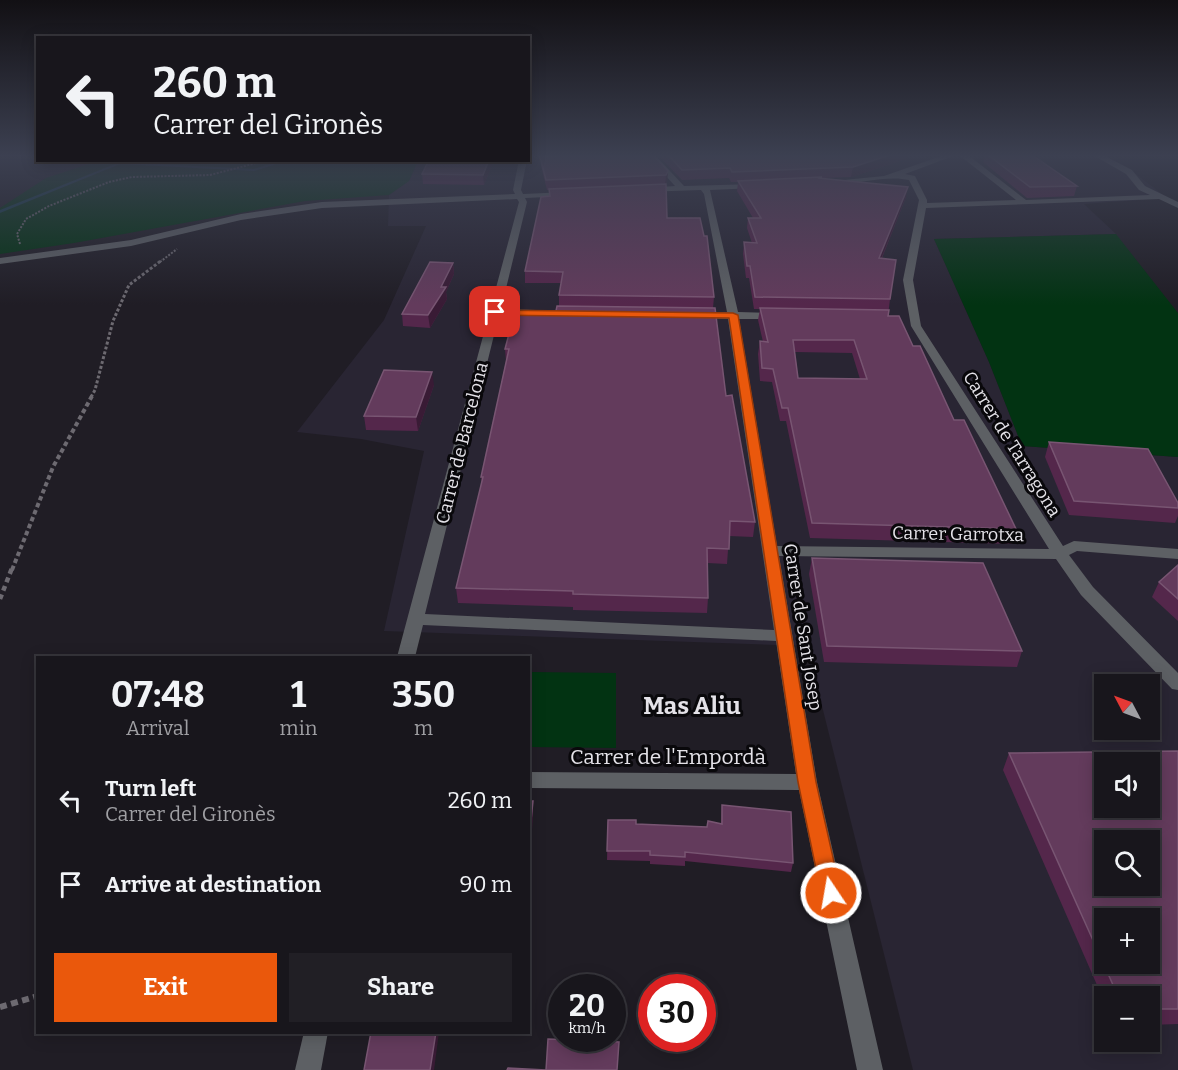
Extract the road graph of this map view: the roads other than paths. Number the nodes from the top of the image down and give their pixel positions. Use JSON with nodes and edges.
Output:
{"nodes":[{"id":1,"x":322,"y":205,"type":"edge"},
{"id":2,"x":518,"y":205,"type":"edge"},
{"id":3,"x":709,"y":205,"type":"edge"},
{"id":4,"x":958,"y":205,"type":"edge"},
{"id":5,"x":922,"y":206,"type":"joint"},
{"id":6,"x":0,"y":261,"type":"edge"},
{"id":7,"x":495,"y":312,"type":"junction"},
{"id":8,"x":543,"y":313,"type":"edge"},
{"id":9,"x":685,"y":315,"type":"edge"},
{"id":10,"x":733,"y":315,"type":"junction"},
{"id":11,"x":789,"y":316,"type":"edge"},
{"id":12,"x":772,"y":551,"type":"junction"},
{"id":13,"x":1060,"y":554,"type":"junction"},
{"id":14,"x":1178,"y":554,"type":"edge"},
{"id":15,"x":416,"y":619,"type":"junction"},
{"id":16,"x":785,"y":636,"type":"junction"},
{"id":17,"x":406,"y":656,"type":"edge"},
{"id":18,"x":1178,"y":684,"type":"edge"},
{"id":19,"x":530,"y":780,"type":"edge"},
{"id":20,"x":807,"y":782,"type":"junction"},
{"id":21,"x":316,"y":1034,"type":"edge"},
{"id":22,"x":308,"y":1070,"type":"edge"},
{"id":23,"x":870,"y":1070,"type":"edge"}],
"edges":[{"from":1,"to":6,"type":"street"},
{"from":2,"to":7,"type":"street","name":"Carrer de Barcelona"},
{"from":3,"to":10,"type":"street","name":"Carrer de Sant Josep"},
{"from":4,"to":5,"type":"street"},
{"from":5,"to":13,"type":"street","name":"Carrer de Tarragona"},
{"from":7,"to":8,"type":"street"},
{"from":7,"to":15,"type":"street","name":"Carrer de Barcelona"},
{"from":9,"to":10,"type":"street"},
{"from":10,"to":11,"type":"street"},
{"from":10,"to":12,"type":"street","name":"Carrer de Sant Josep"},
{"from":12,"to":13,"type":"street","name":"Carrer Garrotxa"},
{"from":12,"to":16,"type":"street","name":"Carrer de Sant Josep"},
{"from":13,"to":14,"type":"street","name":"Carrer Garrotxa"},
{"from":13,"to":18,"type":"street","name":"Carrer de Tarragona"},
{"from":15,"to":16,"type":"street"},
{"from":15,"to":17,"type":"street","name":"Carrer de Barcelona"},
{"from":16,"to":20,"type":"street","name":"Carrer de Sant Josep"},
{"from":19,"to":20,"type":"street","name":"Carrer de l'Empordà"},
{"from":20,"to":23,"type":"street","name":"Carrer de Sant Josep"},
{"from":21,"to":22,"type":"street"}]}
